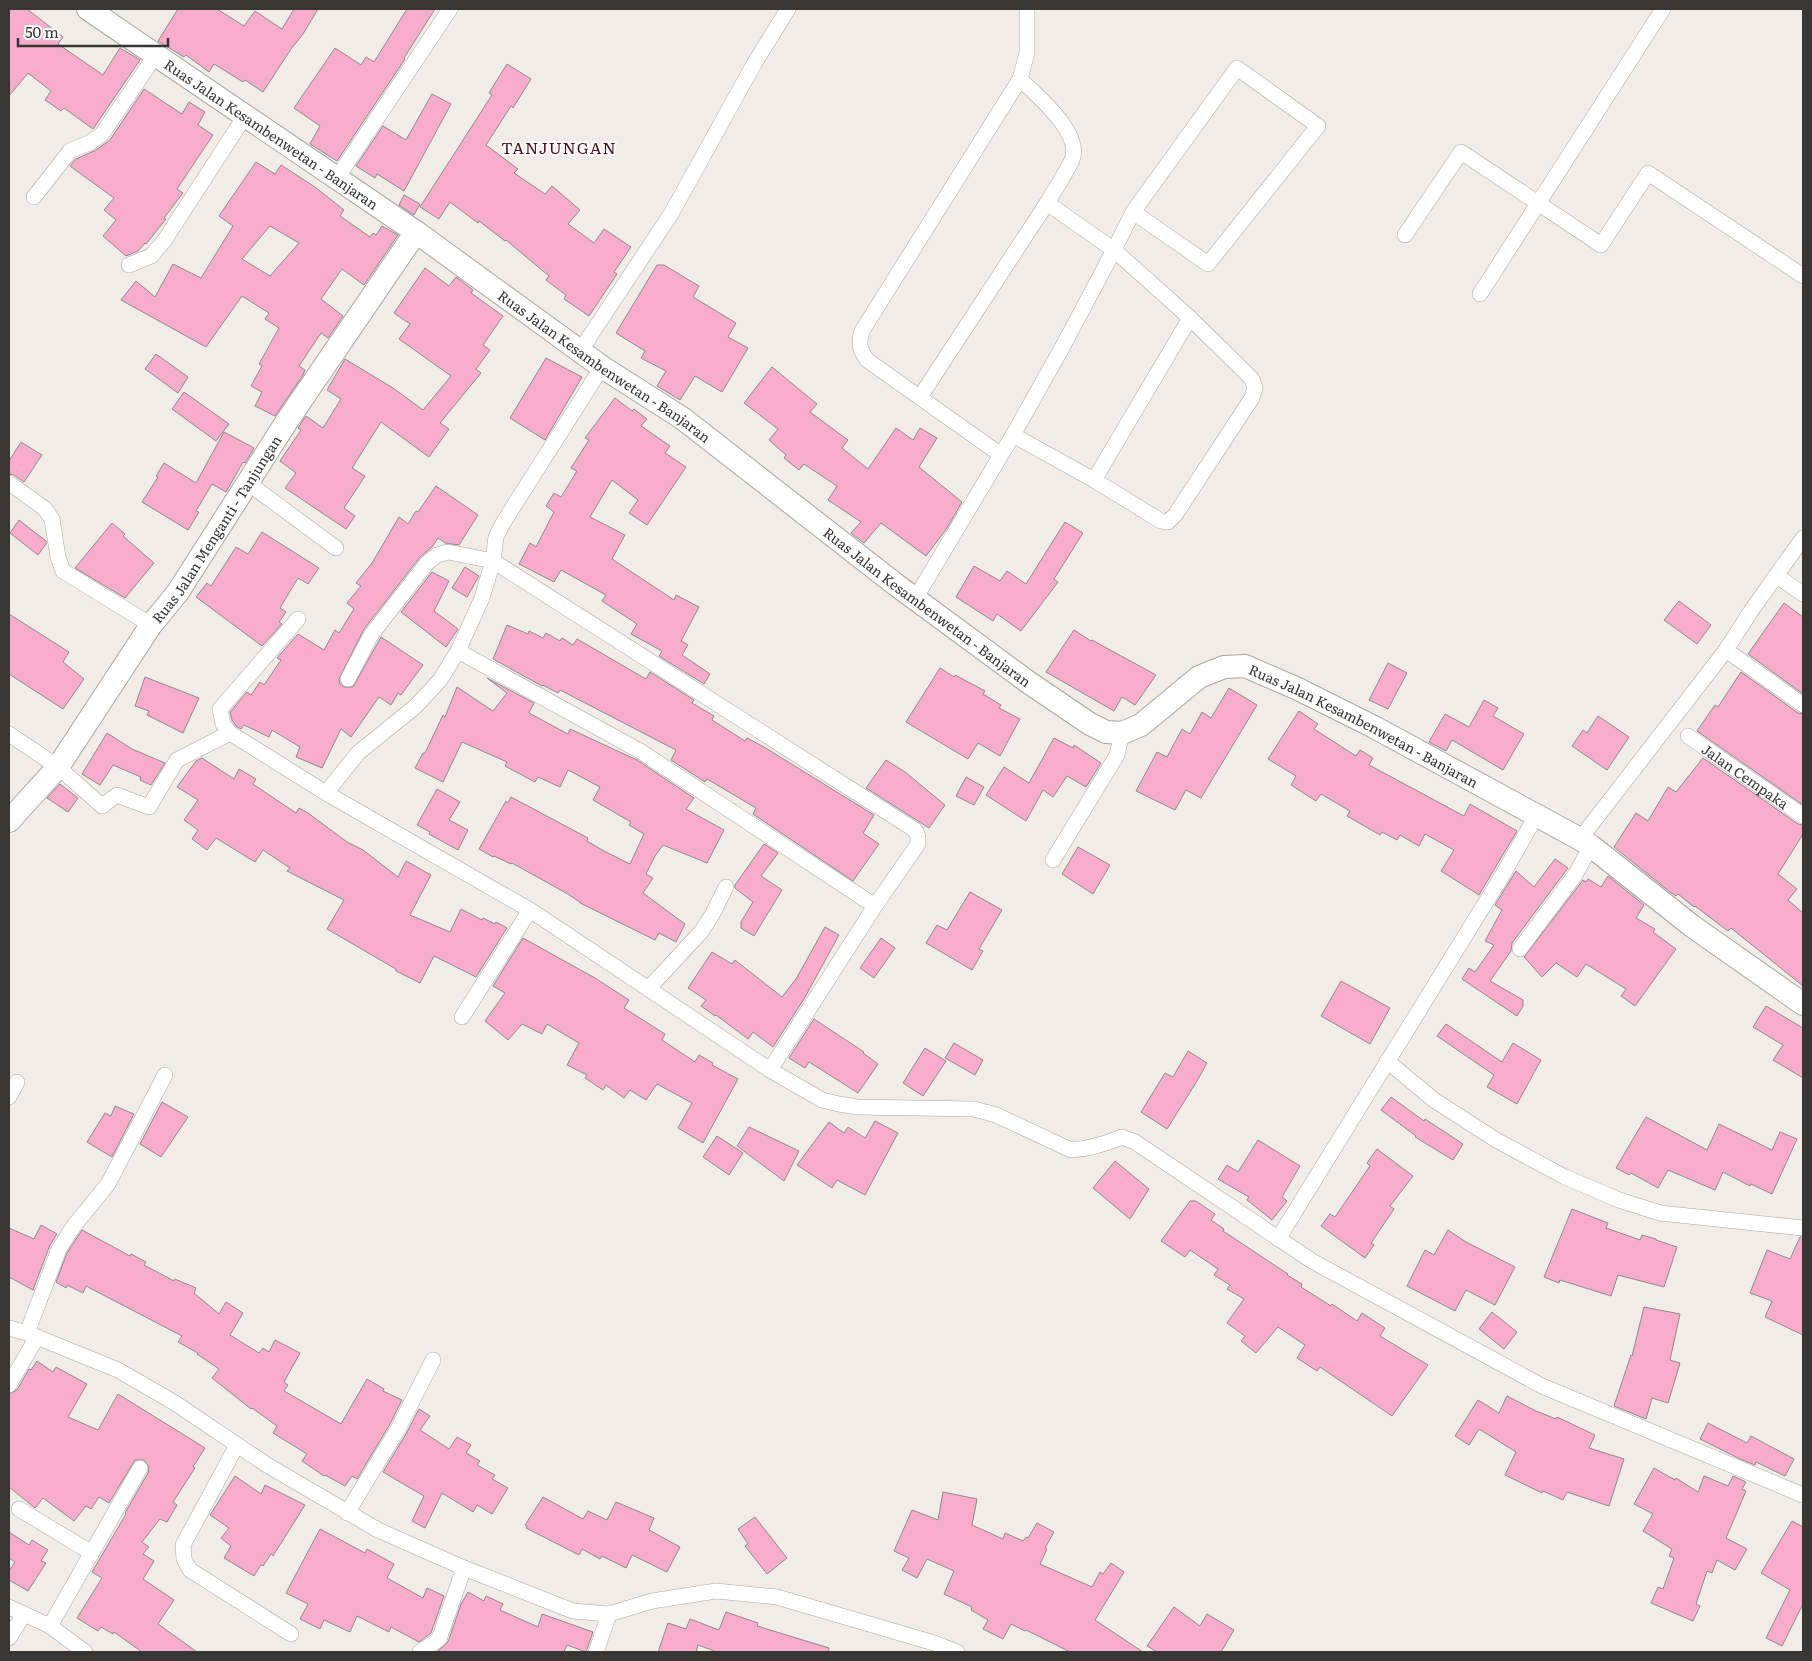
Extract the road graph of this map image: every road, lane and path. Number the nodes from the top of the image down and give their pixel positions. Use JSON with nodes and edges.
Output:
{"nodes":[{"id":1,"x":450,"y":9,"type":"edge"},
{"id":2,"x":788,"y":9,"type":"edge"},
{"id":3,"x":1027,"y":9,"type":"edge"},
{"id":4,"x":1663,"y":9,"type":"edge"},
{"id":5,"x":102,"y":13,"type":"edge"},
{"id":6,"x":155,"y":56,"type":"junction"},
{"id":7,"x":1020,"y":79,"type":"junction"},
{"id":8,"x":245,"y":116,"type":"junction"},
{"id":9,"x":336,"y":178,"type":"junction"},
{"id":10,"x":34,"y":197,"type":"dead end"},
{"id":11,"x":1047,"y":203,"type":"junction"},
{"id":12,"x":1538,"y":203,"type":"junction"},
{"id":13,"x":1133,"y":212,"type":"junction"},
{"id":14,"x":416,"y":232,"type":"junction"},
{"id":15,"x":1405,"y":235,"type":"dead end"},
{"id":16,"x":1114,"y":250,"type":"junction"},
{"id":17,"x":130,"y":265,"type":"dead end"},
{"id":18,"x":1803,"y":276,"type":"edge"},
{"id":19,"x":1480,"y":294,"type":"dead end"},
{"id":20,"x":1190,"y":318,"type":"junction"},
{"id":21,"x":580,"y":350,"type":"junction"},
{"id":22,"x":602,"y":367,"type":"junction"},
{"id":23,"x":920,"y":397,"type":"junction"},
{"id":24,"x":1013,"y":435,"type":"junction"},
{"id":25,"x":1001,"y":455,"type":"junction"},
{"id":26,"x":1094,"y":480,"type":"junction"},
{"id":27,"x":9,"y":483,"type":"edge"},
{"id":28,"x":248,"y":483,"type":"junction"},
{"id":29,"x":1803,"y":538,"type":"edge"},
{"id":30,"x":336,"y":548,"type":"dead end"},
{"id":31,"x":494,"y":561,"type":"junction"},
{"id":32,"x":1777,"y":576,"type":"junction"},
{"id":33,"x":1803,"y":594,"type":"edge"},
{"id":34,"x":915,"y":599,"type":"junction"},
{"id":35,"x":298,"y":619,"type":"dead end"},
{"id":36,"x":151,"y":626,"type":"junction"},
{"id":37,"x":1726,"y":650,"type":"junction"},
{"id":38,"x":458,"y":651,"type":"junction"},
{"id":39,"x":348,"y":679,"type":"dead end"},
{"id":40,"x":1803,"y":705,"type":"edge"},
{"id":41,"x":230,"y":733,"type":"junction"},
{"id":42,"x":9,"y":734,"type":"edge"},
{"id":43,"x":1122,"y":734,"type":"junction"},
{"id":44,"x":1688,"y":736,"type":"dead end"},
{"id":45,"x":58,"y":767,"type":"junction"},
{"id":46,"x":326,"y":793,"type":"junction"},
{"id":47,"x":1536,"y":816,"type":"junction"},
{"id":48,"x":1803,"y":816,"type":"edge"},
{"id":49,"x":9,"y":820,"type":"edge"},
{"id":50,"x":1586,"y":842,"type":"junction"},
{"id":51,"x":1053,"y":860,"type":"dead end"},
{"id":52,"x":726,"y":887,"type":"dead end"},
{"id":53,"x":875,"y":906,"type":"junction"},
{"id":54,"x":530,"y":910,"type":"junction"},
{"id":55,"x":1520,"y":949,"type":"dead end"},
{"id":56,"x":648,"y":989,"type":"junction"},
{"id":57,"x":1803,"y":1004,"type":"edge"},
{"id":58,"x":462,"y":1017,"type":"dead end"},
{"id":59,"x":1387,"y":1061,"type":"junction"},
{"id":60,"x":770,"y":1070,"type":"junction"},
{"id":61,"x":165,"y":1075,"type":"dead end"},
{"id":62,"x":17,"y":1082,"type":"dead end"},
{"id":63,"x":9,"y":1097,"type":"edge"},
{"id":64,"x":1803,"y":1228,"type":"edge"},
{"id":65,"x":1278,"y":1239,"type":"junction"},
{"id":66,"x":9,"y":1328,"type":"edge"},
{"id":67,"x":32,"y":1335,"type":"junction"},
{"id":68,"x":433,"y":1360,"type":"dead end"},
{"id":69,"x":9,"y":1385,"type":"edge"},
{"id":70,"x":237,"y":1445,"type":"junction"},
{"id":71,"x":140,"y":1468,"type":"dead end"},
{"id":72,"x":1803,"y":1495,"type":"edge"},
{"id":73,"x":19,"y":1509,"type":"dead end"},
{"id":74,"x":347,"y":1513,"type":"junction"},
{"id":75,"x":92,"y":1553,"type":"junction"},
{"id":76,"x":464,"y":1568,"type":"junction"},
{"id":77,"x":9,"y":1607,"type":"edge"},
{"id":78,"x":24,"y":1614,"type":"junction"},
{"id":79,"x":609,"y":1614,"type":"junction"},
{"id":80,"x":50,"y":1626,"type":"junction"},
{"id":81,"x":291,"y":1634,"type":"dead end"},
{"id":82,"x":9,"y":1638,"type":"edge"},
{"id":83,"x":85,"y":1652,"type":"edge"},
{"id":84,"x":420,"y":1652,"type":"edge"},
{"id":85,"x":596,"y":1652,"type":"edge"},
{"id":86,"x":957,"y":1652,"type":"edge"}],
"edges":[{"from":1,"to":9,"type":"street"},
{"from":2,"to":21,"type":"street"},
{"from":3,"to":7,"type":"street"},
{"from":4,"to":12,"type":"street"},
{"from":5,"to":6,"type":"main road","name":"Ruas Jalan Kesambenwetan - Banjaran"},
{"from":6,"to":8,"type":"main road","name":"Ruas Jalan Kesambenwetan - Banjaran"},
{"from":6,"to":10,"type":"street"},
{"from":7,"to":11,"type":"street"},
{"from":7,"to":23,"type":"street"},
{"from":8,"to":9,"type":"main road","name":"Ruas Jalan Kesambenwetan - Banjaran"},
{"from":8,"to":17,"type":"street"},
{"from":9,"to":14,"type":"main road","name":"Ruas Jalan Kesambenwetan - Banjaran"},
{"from":11,"to":16,"type":"street"},
{"from":11,"to":23,"type":"street"},
{"from":12,"to":15,"type":"street"},
{"from":12,"to":18,"type":"street"},
{"from":12,"to":19,"type":"street"},
{"from":13,"to":13,"type":"street"},
{"from":13,"to":16,"type":"street"},
{"from":14,"to":21,"type":"main road","name":"Ruas Jalan Kesambenwetan - Banjaran"},
{"from":14,"to":28,"type":"main road","name":"Ruas Jalan Menganti - Tanjungan"},
{"from":16,"to":20,"type":"street"},
{"from":16,"to":24,"type":"street"},
{"from":20,"to":26,"type":"street"},
{"from":20,"to":26,"type":"street"},
{"from":21,"to":22,"type":"main road","name":"Ruas Jalan Kesambenwetan - Banjaran"},
{"from":22,"to":31,"type":"street"},
{"from":22,"to":34,"type":"main road","name":"Ruas Jalan Kesambenwetan - Banjaran"},
{"from":23,"to":25,"type":"street"},
{"from":24,"to":25,"type":"street"},
{"from":24,"to":26,"type":"street"},
{"from":25,"to":34,"type":"street"},
{"from":27,"to":36,"type":"street"},
{"from":28,"to":30,"type":"street"},
{"from":28,"to":36,"type":"main road","name":"Ruas Jalan Menganti - Tanjungan"},
{"from":29,"to":32,"type":"street"},
{"from":31,"to":38,"type":"street"},
{"from":31,"to":39,"type":"street"},
{"from":31,"to":53,"type":"street"},
{"from":32,"to":33,"type":"street"},
{"from":32,"to":37,"type":"street"},
{"from":34,"to":43,"type":"main road","name":"Ruas Jalan Kesambenwetan - Banjaran"},
{"from":35,"to":41,"type":"street"},
{"from":36,"to":45,"type":"main road","name":"Ruas Jalan Menganti - Tanjungan"},
{"from":37,"to":40,"type":"street"},
{"from":37,"to":50,"type":"street"},
{"from":38,"to":46,"type":"street"},
{"from":38,"to":53,"type":"street"},
{"from":41,"to":45,"type":"street"},
{"from":41,"to":46,"type":"street"},
{"from":42,"to":45,"type":"street"},
{"from":43,"to":47,"type":"main road","name":"Ruas Jalan Kesambenwetan - Banjaran"},
{"from":43,"to":51,"type":"street"},
{"from":44,"to":48,"type":"street","name":"Jalan Cempaka"},
{"from":45,"to":49,"type":"main road","name":"Ruas Jalan Menganti - Tanjungan"},
{"from":46,"to":54,"type":"street"},
{"from":47,"to":50,"type":"main road","name":"Ruas Jalan Kesambenwetan - Banjaran"},
{"from":47,"to":59,"type":"street"},
{"from":50,"to":55,"type":"street"},
{"from":50,"to":57,"type":"main road","name":"Ruas Jalan Kesambenwetan - Banjaran"},
{"from":52,"to":56,"type":"street"},
{"from":53,"to":60,"type":"street"},
{"from":54,"to":56,"type":"street"},
{"from":54,"to":58,"type":"street"},
{"from":56,"to":60,"type":"street"},
{"from":59,"to":64,"type":"street"},
{"from":59,"to":65,"type":"street"},
{"from":60,"to":65,"type":"street"},
{"from":61,"to":67,"type":"street"},
{"from":62,"to":63,"type":"street"},
{"from":65,"to":72,"type":"street"},
{"from":66,"to":67,"type":"street"},
{"from":67,"to":69,"type":"street"},
{"from":67,"to":70,"type":"street"},
{"from":68,"to":74,"type":"street"},
{"from":70,"to":74,"type":"street"},
{"from":70,"to":81,"type":"street"},
{"from":71,"to":75,"type":"street"},
{"from":73,"to":75,"type":"street"},
{"from":74,"to":76,"type":"street"},
{"from":75,"to":80,"type":"street"},
{"from":76,"to":79,"type":"street"},
{"from":76,"to":84,"type":"street"},
{"from":77,"to":78,"type":"street"},
{"from":78,"to":80,"type":"street"},
{"from":78,"to":82,"type":"street"},
{"from":79,"to":85,"type":"street"},
{"from":79,"to":86,"type":"street"},
{"from":80,"to":83,"type":"street"}]}
